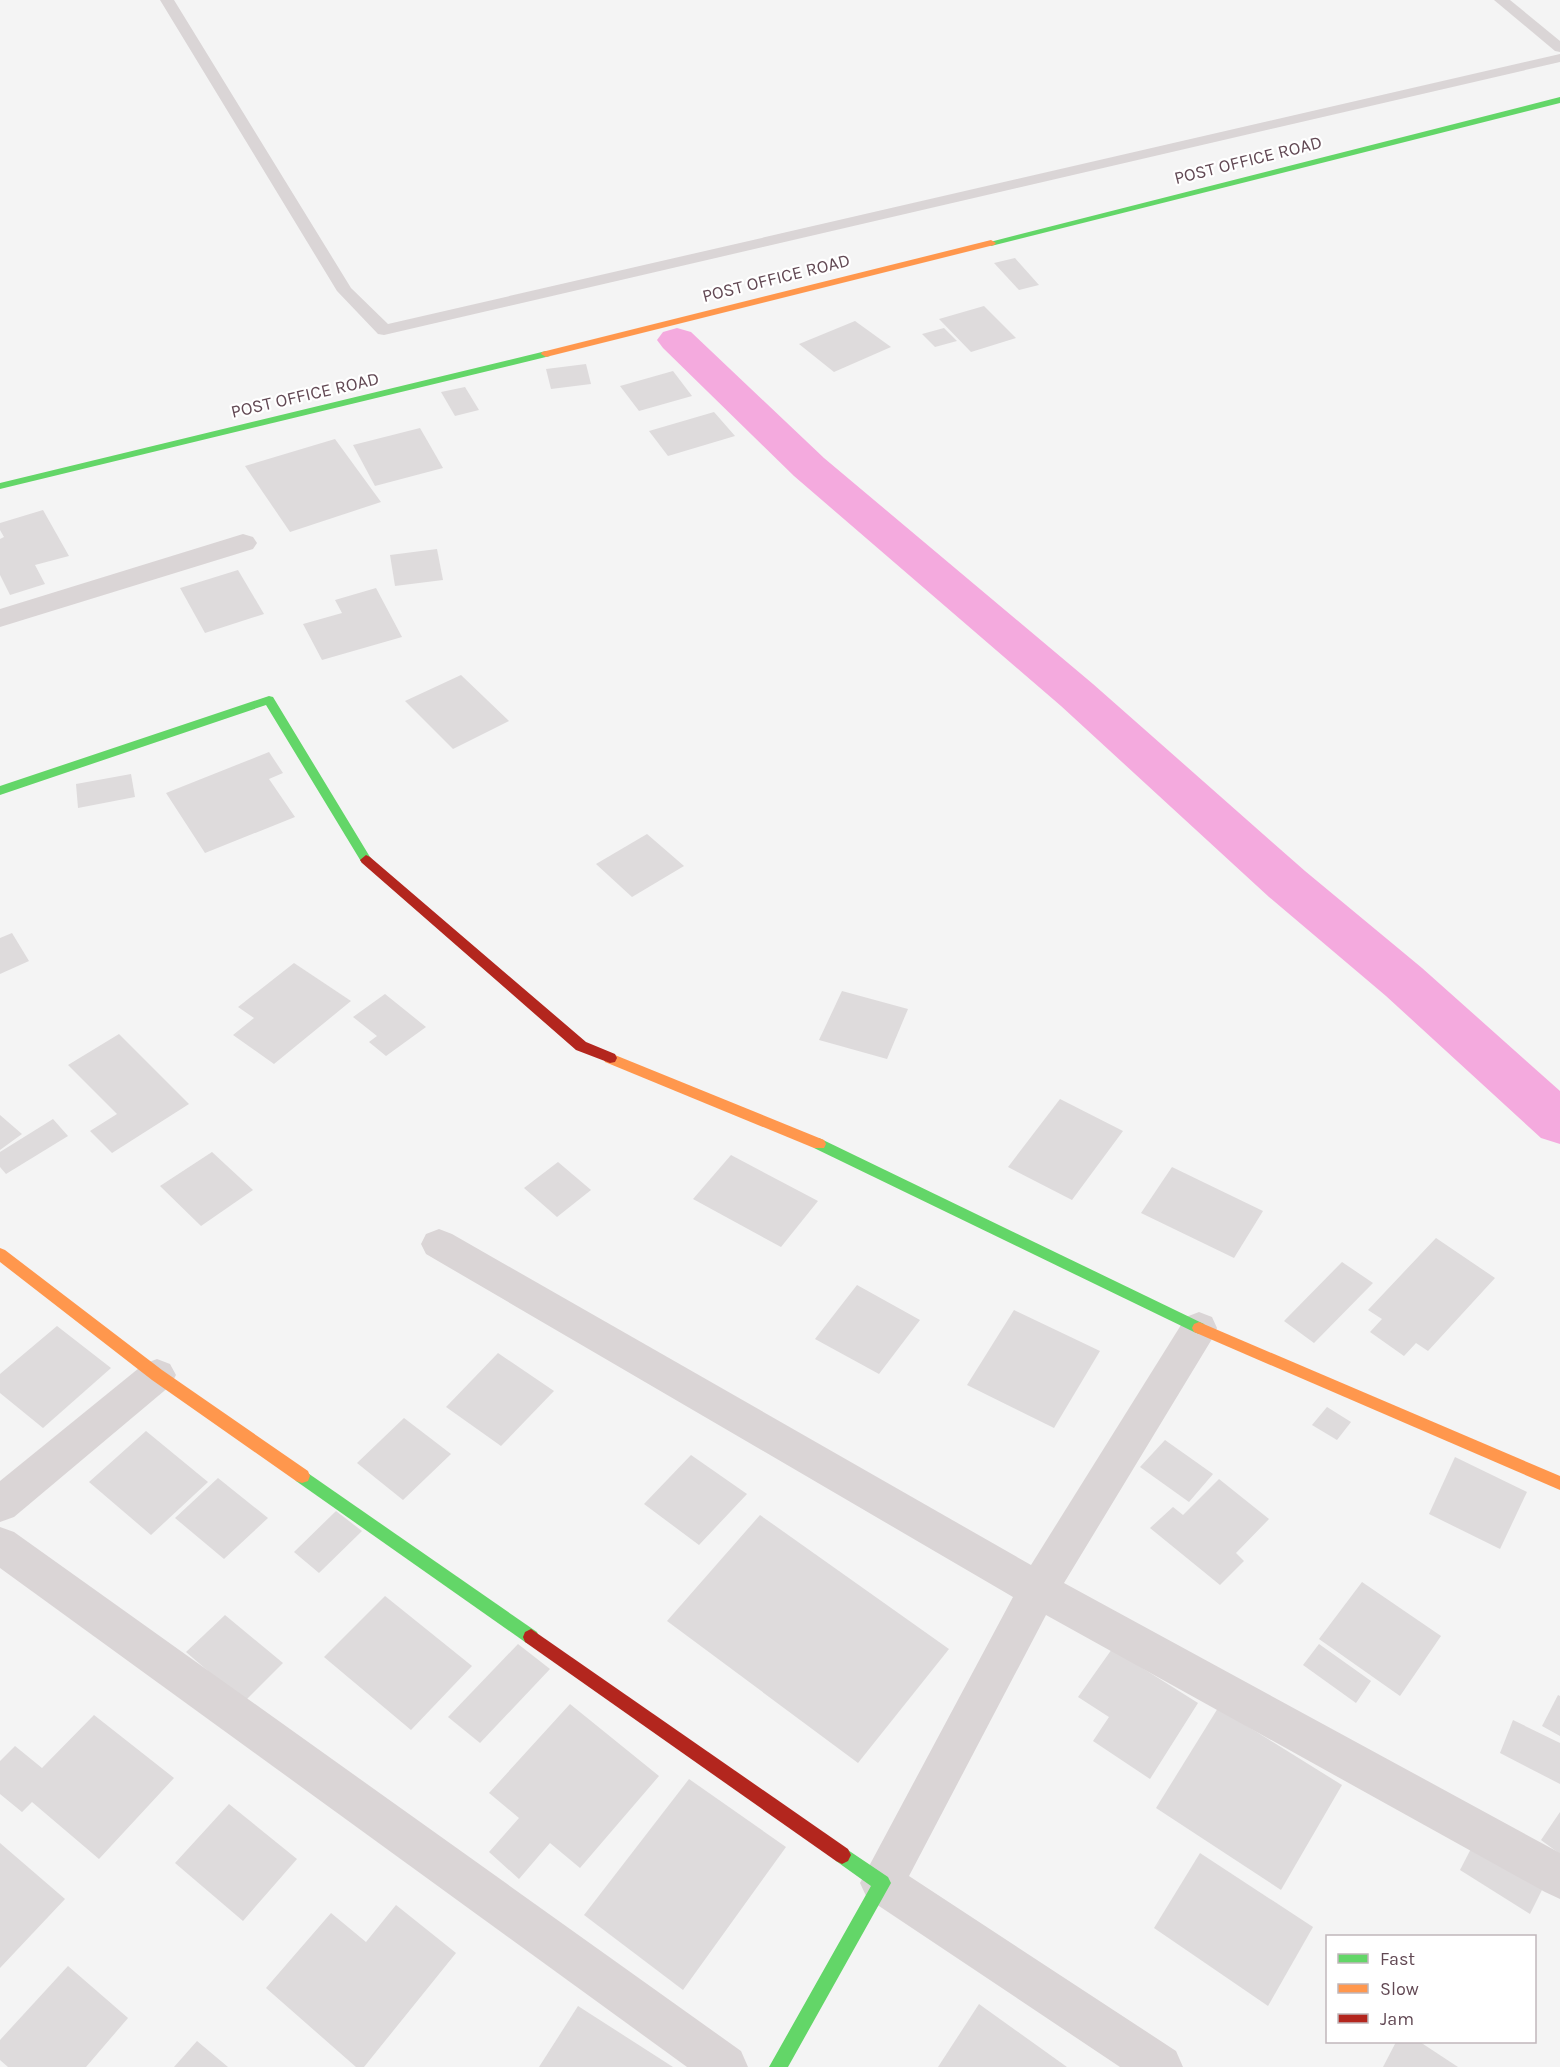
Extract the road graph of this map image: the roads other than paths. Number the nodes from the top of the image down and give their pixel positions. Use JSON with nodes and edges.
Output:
{"nodes":[{"id":1,"x":167,"y":0,"type":"edge"},
{"id":2,"x":1501,"y":0,"type":"edge"},
{"id":3,"x":1560,"y":48,"type":"edge"},
{"id":4,"x":1560,"y":58,"type":"edge"},
{"id":5,"x":1560,"y":100,"type":"edge"},
{"id":6,"x":0,"y":486,"type":"edge"},
{"id":7,"x":243,"y":543,"type":"dead end"},
{"id":8,"x":0,"y":618,"type":"edge"},
{"id":9,"x":0,"y":791,"type":"edge"},
{"id":10,"x":439,"y":1244,"type":"dead end"},
{"id":11,"x":0,"y":1254,"type":"edge"},
{"id":12,"x":1199,"y":1328,"type":"junction"},
{"id":13,"x":157,"y":1375,"type":"junction"},
{"id":14,"x":1560,"y":1483,"type":"edge"},
{"id":15,"x":0,"y":1505,"type":"edge"},
{"id":16,"x":0,"y":1545,"type":"edge"},
{"id":17,"x":1038,"y":1590,"type":"junction"},
{"id":18,"x":1560,"y":1877,"type":"edge"},
{"id":19,"x":882,"y":1883,"type":"junction"},
{"id":20,"x":725,"y":2067,"type":"edge"},
{"id":21,"x":778,"y":2067,"type":"edge"},
{"id":22,"x":1160,"y":2067,"type":"edge"}],
"edges":[{"from":1,"to":4,"type":"lane"},
{"from":2,"to":3,"type":"lane"},
{"from":5,"to":6,"type":"street","name":"POST OFFICE ROAD"},
{"from":7,"to":8,"type":"street"},
{"from":9,"to":12,"type":"street"},
{"from":10,"to":17,"type":"street"},
{"from":11,"to":13,"type":"street"},
{"from":12,"to":14,"type":"street"},
{"from":12,"to":17,"type":"street"},
{"from":13,"to":15,"type":"street"},
{"from":13,"to":19,"type":"street"},
{"from":16,"to":20,"type":"street"},
{"from":17,"to":18,"type":"street"},
{"from":17,"to":19,"type":"street"},
{"from":19,"to":21,"type":"street"},
{"from":19,"to":22,"type":"street"}]}
